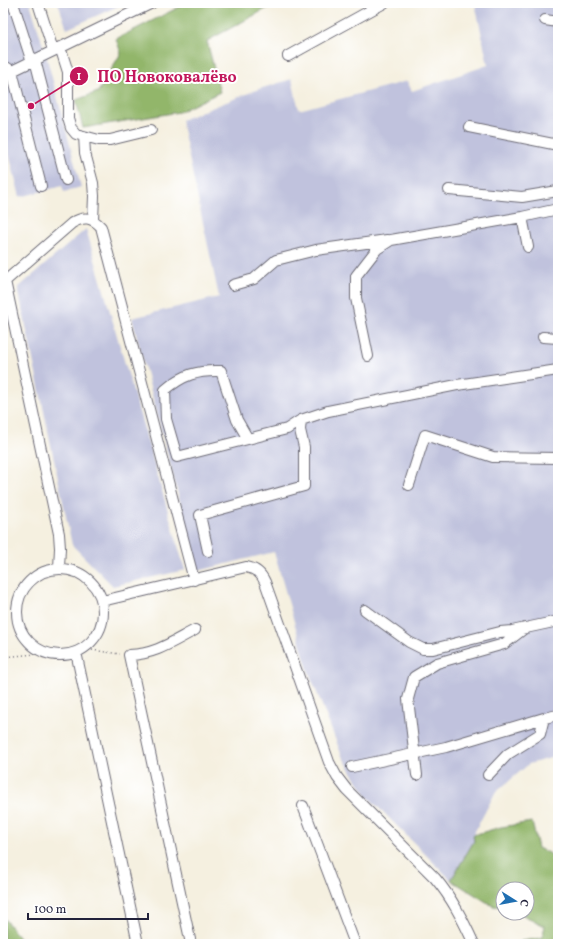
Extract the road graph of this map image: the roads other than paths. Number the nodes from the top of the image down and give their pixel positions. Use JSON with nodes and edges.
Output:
{"nodes":[{"id":1,"x":13,"y":3,"type":"edge"},
{"id":2,"x":38,"y":3,"type":"edge"},
{"id":3,"x":152,"y":3,"type":"edge"},
{"id":4,"x":384,"y":3,"type":"edge"},
{"id":5,"x":545,"y":20,"type":"dead end"},
{"id":6,"x":558,"y":22,"type":"edge"},
{"id":7,"x":56,"y":49,"type":"junction"},
{"id":8,"x":288,"y":56,"type":"dead end"},
{"id":9,"x":35,"y":60,"type":"junction"},
{"id":10,"x":6,"y":66,"type":"edge"},
{"id":11,"x":469,"y":127,"type":"dead end"},
{"id":12,"x":151,"y":130,"type":"dead end"},
{"id":13,"x":80,"y":135,"type":"junction"},
{"id":14,"x":558,"y":145,"type":"edge"},
{"id":15,"x":66,"y":180,"type":"dead end"},
{"id":16,"x":41,"y":186,"type":"dead end"},
{"id":17,"x":449,"y":190,"type":"dead end"},
{"id":18,"x":558,"y":191,"type":"edge"},
{"id":19,"x":558,"y":209,"type":"edge"},
{"id":20,"x":522,"y":217,"type":"junction"},
{"id":21,"x":93,"y":220,"type":"junction"},
{"id":22,"x":391,"y":240,"type":"junction"},
{"id":23,"x":528,"y":247,"type":"dead end"},
{"id":24,"x":4,"y":282,"type":"edge"},
{"id":25,"x":233,"y":285,"type":"dead end"},
{"id":26,"x":543,"y":337,"type":"dead end"},
{"id":27,"x":558,"y":338,"type":"edge"},
{"id":28,"x":368,"y":356,"type":"dead end"},
{"id":29,"x":558,"y":370,"type":"edge"},
{"id":30,"x":301,"y":420,"type":"junction"},
{"id":31,"x":248,"y":439,"type":"junction"},
{"id":32,"x":558,"y":458,"type":"edge"},
{"id":33,"x":409,"y":485,"type":"dead end"},
{"id":34,"x":208,"y":551,"type":"dead end"},
{"id":35,"x":59,"y":568,"type":"junction"},
{"id":36,"x":194,"y":580,"type":"junction"},
{"id":37,"x":102,"y":601,"type":"junction"},
{"id":38,"x":365,"y":610,"type":"dead end"},
{"id":39,"x":558,"y":621,"type":"edge"},
{"id":40,"x":525,"y":628,"type":"junction"},
{"id":41,"x":195,"y":630,"type":"dead end"},
{"id":42,"x":79,"y":651,"type":"junction"},
{"id":43,"x":558,"y":715,"type":"edge"},
{"id":44,"x":544,"y":718,"type":"junction"},
{"id":45,"x":415,"y":754,"type":"junction"},
{"id":46,"x":352,"y":766,"type":"dead end"},
{"id":47,"x":417,"y":775,"type":"dead end"},
{"id":48,"x":488,"y":775,"type":"dead end"},
{"id":49,"x":303,"y":806,"type":"dead end"},
{"id":50,"x":138,"y":944,"type":"edge"},
{"id":51,"x":191,"y":944,"type":"edge"},
{"id":52,"x":355,"y":944,"type":"edge"},
{"id":53,"x":474,"y":944,"type":"edge"}],
"edges":[{"from":1,"to":9,"type":"street"},
{"from":2,"to":7,"type":"street"},
{"from":3,"to":7,"type":"street"},
{"from":4,"to":8,"type":"street"},
{"from":5,"to":6,"type":"street"},
{"from":7,"to":9,"type":"street"},
{"from":7,"to":13,"type":"street"},
{"from":9,"to":10,"type":"street"},
{"from":9,"to":15,"type":"street"},
{"from":10,"to":16,"type":"street"},
{"from":11,"to":14,"type":"street"},
{"from":12,"to":13,"type":"street"},
{"from":13,"to":21,"type":"street"},
{"from":17,"to":18,"type":"street"},
{"from":19,"to":20,"type":"street"},
{"from":20,"to":22,"type":"street"},
{"from":20,"to":23,"type":"street"},
{"from":21,"to":24,"type":"street"},
{"from":21,"to":36,"type":"street"},
{"from":22,"to":25,"type":"street"},
{"from":22,"to":28,"type":"street"},
{"from":24,"to":35,"type":"street"},
{"from":26,"to":27,"type":"street"},
{"from":29,"to":30,"type":"street"},
{"from":30,"to":31,"type":"street"},
{"from":30,"to":34,"type":"street"},
{"from":31,"to":31,"type":"street"},
{"from":32,"to":33,"type":"street"},
{"from":35,"to":37,"type":"street"},
{"from":35,"to":42,"type":"street"},
{"from":36,"to":37,"type":"street"},
{"from":36,"to":53,"type":"street"},
{"from":37,"to":42,"type":"street"},
{"from":38,"to":40,"type":"street"},
{"from":39,"to":40,"type":"street"},
{"from":40,"to":45,"type":"street"},
{"from":41,"to":51,"type":"street"},
{"from":42,"to":50,"type":"street"},
{"from":43,"to":44,"type":"street"},
{"from":44,"to":45,"type":"street"},
{"from":44,"to":48,"type":"street"},
{"from":45,"to":46,"type":"street"},
{"from":45,"to":47,"type":"street"},
{"from":49,"to":52,"type":"street"}]}
